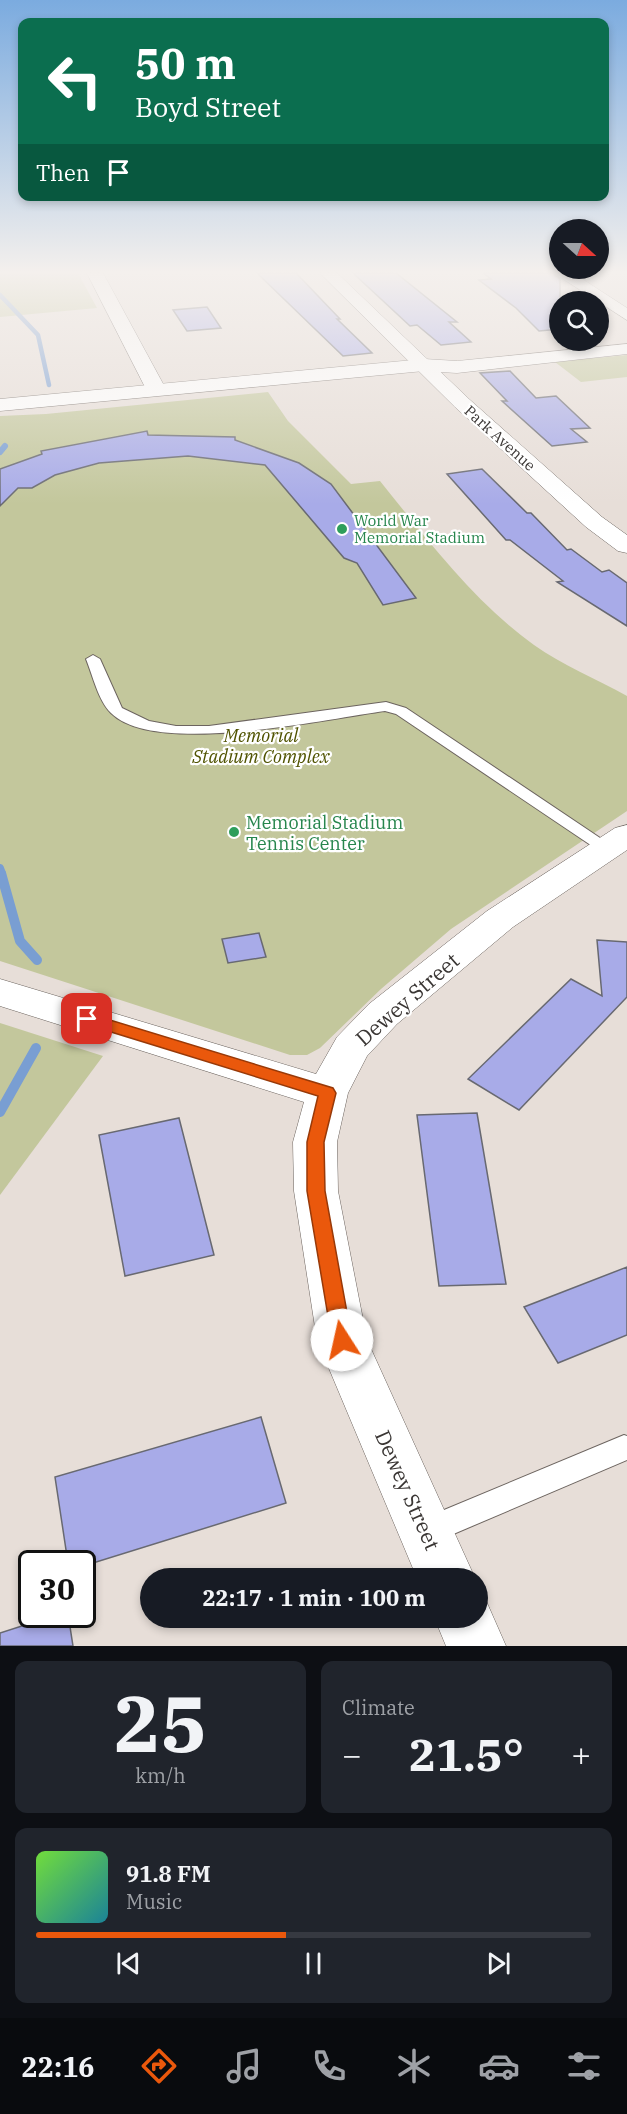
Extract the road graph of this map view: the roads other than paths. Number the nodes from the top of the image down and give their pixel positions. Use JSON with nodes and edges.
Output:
{"nodes":[{"id":1,"x":135,"y":350,"type":"edge"},
{"id":2,"x":408,"y":350,"type":"edge"},
{"id":3,"x":516,"y":350,"type":"edge"},
{"id":4,"x":619,"y":350,"type":"edge"},
{"id":5,"x":424,"y":365,"type":"junction"},
{"id":6,"x":157,"y":391,"type":"junction"},
{"id":7,"x":0,"y":405,"type":"edge"},
{"id":8,"x":627,"y":546,"type":"edge"},
{"id":9,"x":93,"y":659,"type":"dead end"},
{"id":10,"x":620,"y":848,"type":"edge"},
{"id":11,"x":0,"y":992,"type":"edge"},
{"id":12,"x":327,"y":1093,"type":"junction"},
{"id":13,"x":624,"y":1448,"type":"dead end"},
{"id":14,"x":426,"y":1532,"type":"junction"},
{"id":15,"x":442,"y":1568,"type":"edge"},
{"id":16,"x":468,"y":1628,"type":"edge"},
{"id":17,"x":476,"y":1646,"type":"edge"}],
"edges":[{"from":1,"to":6,"type":"street"},
{"from":2,"to":5,"type":"street","name":"Park Avenue"},
{"from":3,"to":5,"type":"street"},
{"from":4,"to":5,"type":"street"},
{"from":5,"to":6,"type":"street"},
{"from":5,"to":8,"type":"street","name":"Park Avenue"},
{"from":6,"to":7,"type":"street"},
{"from":9,"to":10,"type":"lane"},
{"from":10,"to":12,"type":"street","name":"Dewey Street"},
{"from":11,"to":12,"type":"street"},
{"from":12,"to":14,"type":"street","name":"Dewey Street"},
{"from":13,"to":14,"type":"lane"},
{"from":14,"to":15,"type":"street","name":"Dewey Street"},
{"from":16,"to":17,"type":"street"}]}
